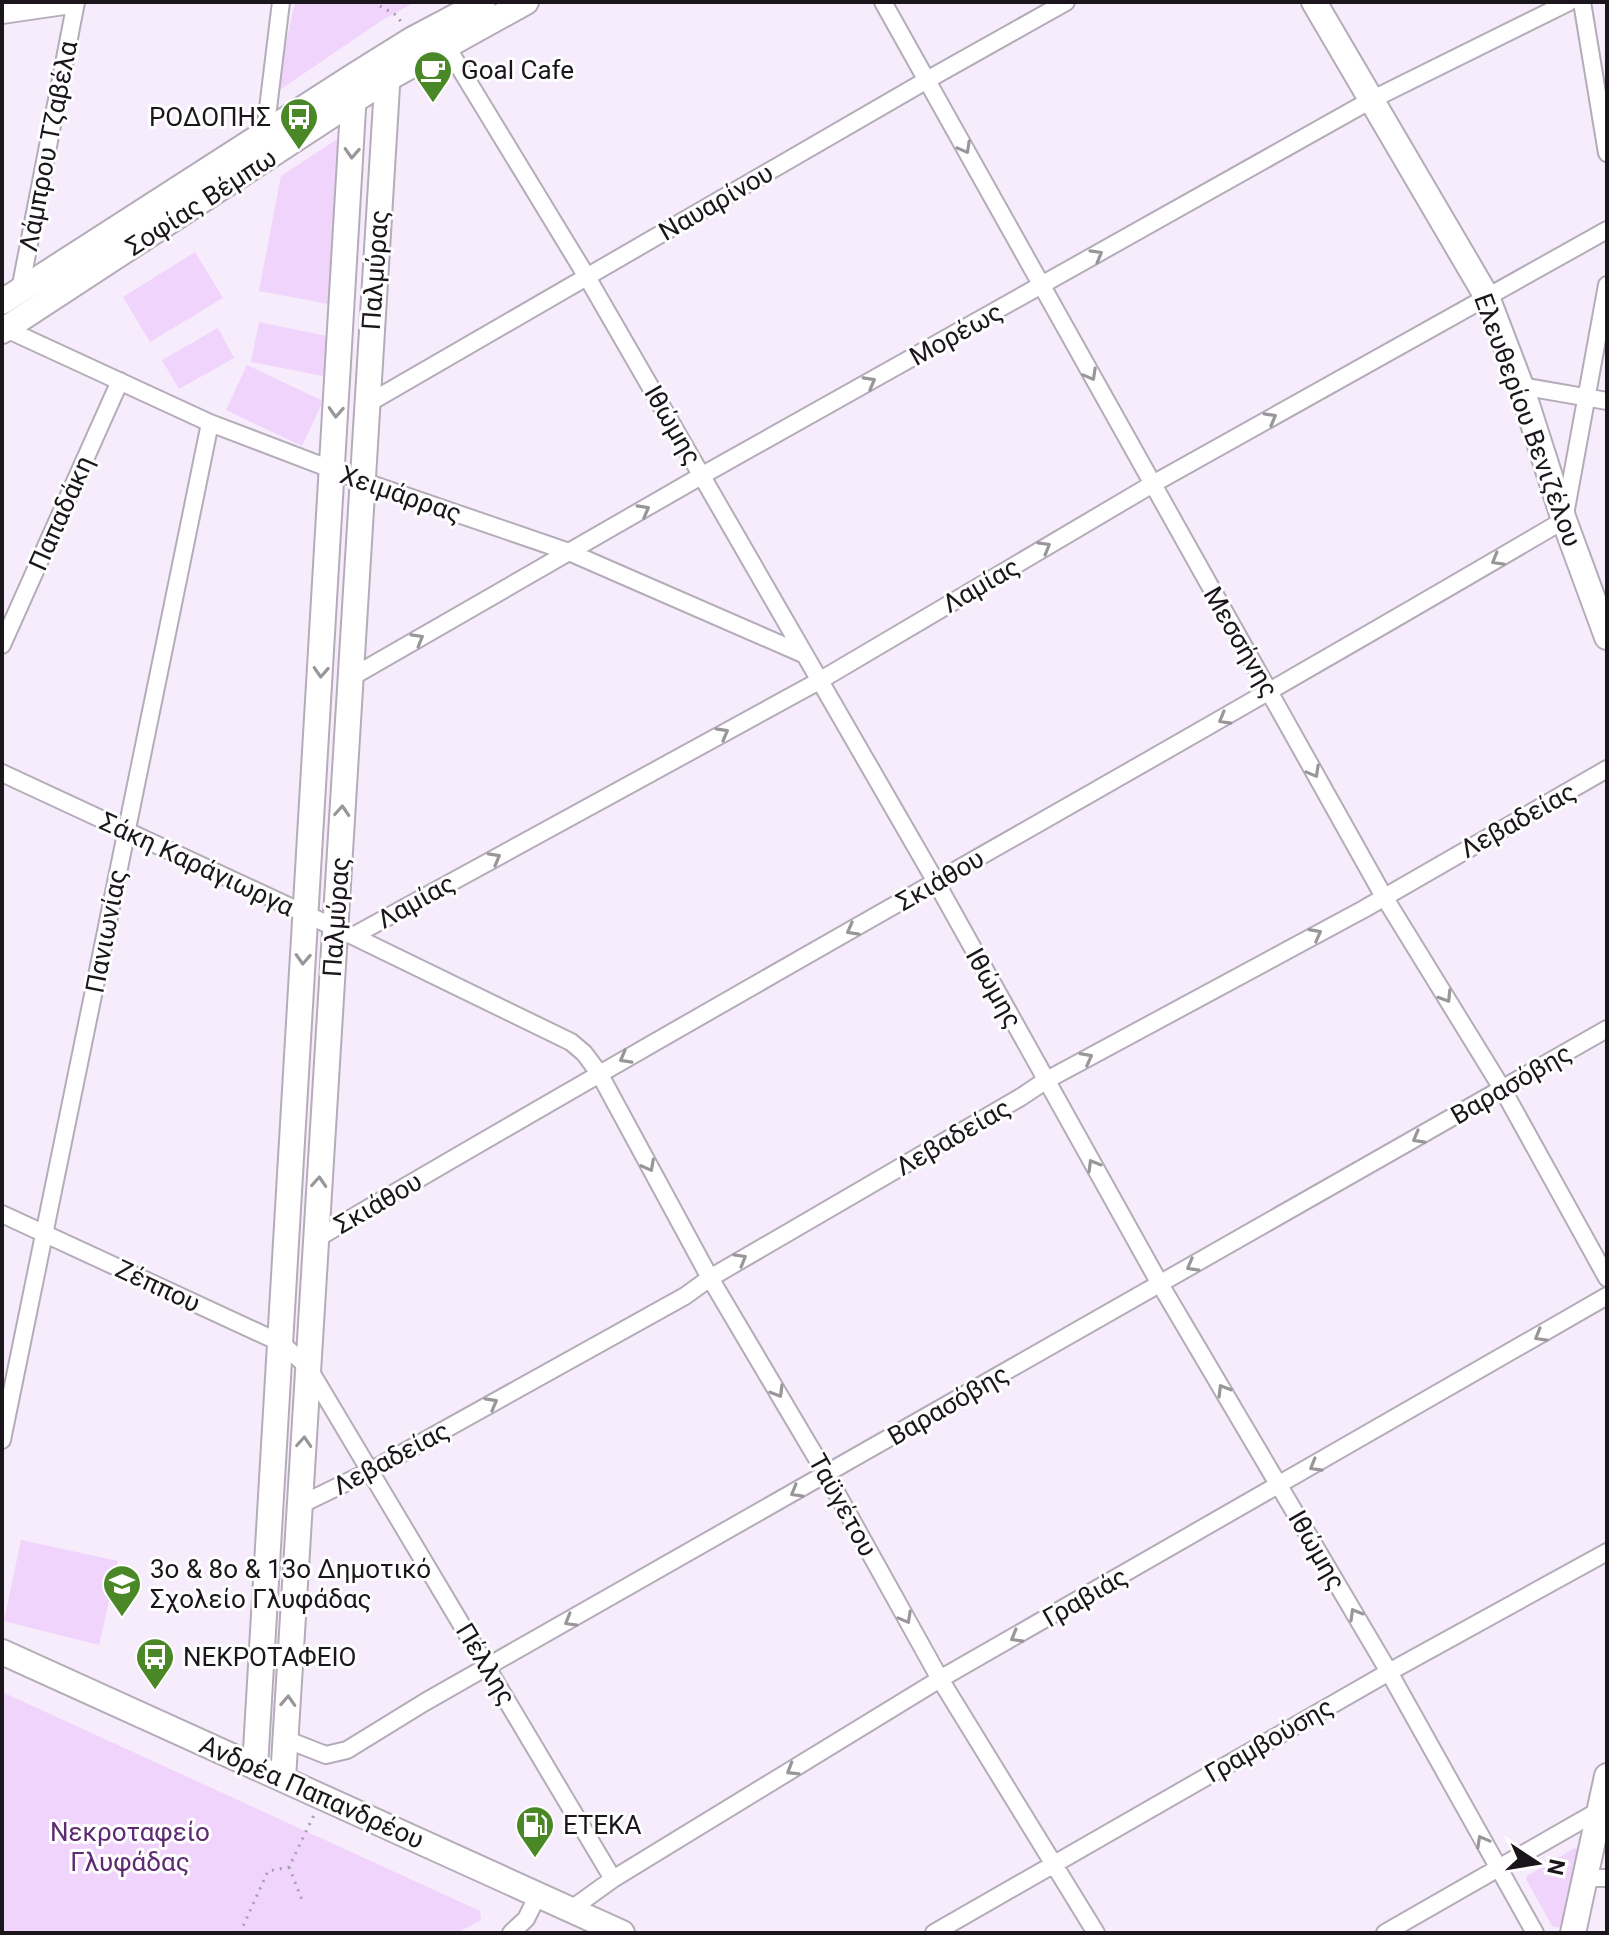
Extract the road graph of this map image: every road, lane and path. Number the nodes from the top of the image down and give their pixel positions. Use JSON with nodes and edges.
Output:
{"nodes":[{"id":1,"x":64,"y":2,"type":"edge"},
{"id":2,"x":76,"y":2,"type":"edge"},
{"id":3,"x":281,"y":2,"type":"edge"},
{"id":4,"x":373,"y":2,"type":"edge"},
{"id":5,"x":483,"y":2,"type":"edge"},
{"id":6,"x":526,"y":2,"type":"edge"},
{"id":7,"x":883,"y":2,"type":"edge"},
{"id":8,"x":1066,"y":2,"type":"edge"},
{"id":9,"x":1314,"y":2,"type":"edge"},
{"id":10,"x":1569,"y":2,"type":"edge"},
{"id":11,"x":1582,"y":2,"type":"edge"},
{"id":12,"x":2,"y":11,"type":"edge"},
{"id":13,"x":413,"y":39,"type":"junction"},
{"id":14,"x":447,"y":47,"type":"junction"},
{"id":15,"x":389,"y":54,"type":"junction"},
{"id":16,"x":355,"y":75,"type":"junction"},
{"id":17,"x":387,"y":79,"type":"junction"},
{"id":18,"x":927,"y":80,"type":"junction"},
{"id":19,"x":1371,"y":100,"type":"junction"},
{"id":20,"x":355,"y":101,"type":"junction"},
{"id":21,"x":265,"y":133,"type":"junction"},
{"id":22,"x":1606,"y":143,"type":"edge"},
{"id":23,"x":1607,"y":230,"type":"edge"},
{"id":24,"x":587,"y":277,"type":"junction"},
{"id":25,"x":1607,"y":285,"type":"edge"},
{"id":26,"x":1043,"y":286,"type":"junction"},
{"id":27,"x":11,"y":296,"type":"edge"},
{"id":28,"x":1487,"y":297,"type":"junction"},
{"id":29,"x":3,"y":329,"type":"edge"},
{"id":30,"x":120,"y":381,"type":"junction"},
{"id":31,"x":1521,"y":386,"type":"junction"},
{"id":32,"x":1588,"y":397,"type":"junction"},
{"id":33,"x":1607,"y":401,"type":"edge"},
{"id":34,"x":367,"y":404,"type":"junction"},
{"id":35,"x":210,"y":423,"type":"junction"},
{"id":36,"x":333,"y":470,"type":"junction"},
{"id":37,"x":701,"y":476,"type":"junction"},
{"id":38,"x":362,"y":481,"type":"junction"},
{"id":39,"x":1151,"y":485,"type":"junction"},
{"id":40,"x":1564,"y":520,"type":"junction"},
{"id":41,"x":569,"y":552,"type":"junction"},
{"id":42,"x":1607,"y":637,"type":"edge"},
{"id":43,"x":2,"y":645,"type":"edge"},
{"id":44,"x":803,"y":654,"type":"junction"},
{"id":45,"x":350,"y":678,"type":"junction"},
{"id":46,"x":819,"y":681,"type":"junction"},
{"id":47,"x":1270,"y":693,"type":"junction"},
{"id":48,"x":1607,"y":769,"type":"edge"},
{"id":49,"x":2,"y":773,"type":"edge"},
{"id":50,"x":127,"y":830,"type":"junction"},
{"id":51,"x":936,"y":882,"type":"junction"},
{"id":52,"x":1383,"y":895,"type":"junction"},
{"id":53,"x":306,"y":916,"type":"junction"},
{"id":54,"x":344,"y":932,"type":"junction"},
{"id":55,"x":1607,"y":1029,"type":"edge"},
{"id":56,"x":599,"y":1073,"type":"junction"},
{"id":57,"x":1045,"y":1081,"type":"junction"},
{"id":58,"x":1503,"y":1090,"type":"junction"},
{"id":59,"x":2,"y":1214,"type":"edge"},
{"id":60,"x":45,"y":1233,"type":"junction"},
{"id":61,"x":316,"y":1239,"type":"junction"},
{"id":62,"x":710,"y":1278,"type":"junction"},
{"id":63,"x":1607,"y":1278,"type":"edge"},
{"id":64,"x":1160,"y":1284,"type":"junction"},
{"id":65,"x":1607,"y":1296,"type":"edge"},
{"id":66,"x":281,"y":1343,"type":"junction"},
{"id":67,"x":308,"y":1367,"type":"junction"},
{"id":68,"x":2,"y":1440,"type":"edge"},
{"id":69,"x":372,"y":1470,"type":"junction"},
{"id":70,"x":826,"y":1474,"type":"junction"},
{"id":71,"x":1280,"y":1486,"type":"junction"},
{"id":72,"x":300,"y":1505,"type":"junction"},
{"id":73,"x":1607,"y":1552,"type":"edge"},
{"id":74,"x":2,"y":1652,"type":"edge"},
{"id":75,"x":488,"y":1667,"type":"junction"},
{"id":76,"x":1389,"y":1672,"type":"junction"},
{"id":77,"x":940,"y":1679,"type":"junction"},
{"id":78,"x":285,"y":1739,"type":"junction"},
{"id":79,"x":255,"y":1767,"type":"junction"},
{"id":80,"x":1607,"y":1776,"type":"edge"},
{"id":81,"x":283,"y":1779,"type":"junction"},
{"id":82,"x":322,"y":1797,"type":"junction"},
{"id":83,"x":1600,"y":1810,"type":"junction"},
{"id":84,"x":1054,"y":1862,"type":"junction"},
{"id":85,"x":289,"y":1867,"type":"junction"},
{"id":86,"x":1498,"y":1869,"type":"junction"},
{"id":87,"x":1596,"y":1878,"type":"edge"},
{"id":88,"x":613,"y":1879,"type":"junction"},
{"id":89,"x":538,"y":1895,"type":"junction"},
{"id":90,"x":302,"y":1900,"type":"dead end"},
{"id":91,"x":570,"y":1910,"type":"junction"},
{"id":92,"x":240,"y":1933,"type":"edge"},
{"id":93,"x":511,"y":1933,"type":"edge"},
{"id":94,"x":622,"y":1933,"type":"edge"},
{"id":95,"x":934,"y":1933,"type":"edge"},
{"id":96,"x":1096,"y":1933,"type":"edge"},
{"id":97,"x":1385,"y":1933,"type":"edge"},
{"id":98,"x":1535,"y":1933,"type":"edge"},
{"id":99,"x":1573,"y":1933,"type":"edge"}],
"edges":[{"from":1,"to":12,"type":"main road"},
{"from":2,"to":27,"type":"street","name":"Λάμπρου Τζαβέλα"},
{"from":3,"to":21,"type":"street"},
{"from":4,"to":13,"type":"path"},
{"from":5,"to":13,"type":"main road","name":"Σοφίας Βέμπω"},
{"from":6,"to":14,"type":"main road","name":"Σοφίας Βέμπω"},
{"from":7,"to":18,"type":"street","name":"Μεσσήνης"},
{"from":8,"to":18,"type":"street","name":"Ναυαρίνου"},
{"from":9,"to":19,"type":"main road","name":"Ελευθερίου Βενιζέλου"},
{"from":10,"to":19,"type":"street","name":"Μορέως"},
{"from":11,"to":22,"type":"street"},
{"from":13,"to":15,"type":"main road","name":"Σοφίας Βέμπω"},
{"from":14,"to":17,"type":"main road","name":"Σοφίας Βέμπω"},
{"from":14,"to":24,"type":"street","name":"Ιθώμης"},
{"from":15,"to":16,"type":"main road","name":"Σοφίας Βέμπω"},
{"from":15,"to":17,"type":"main road","name":"Παλμύρας"},
{"from":16,"to":20,"type":"main road","name":"Παλμύρας"},
{"from":16,"to":21,"type":"main road","name":"Σοφίας Βέμπω"},
{"from":17,"to":20,"type":"main road","name":"Σοφίας Βέμπω"},
{"from":17,"to":34,"type":"main road","name":"Παλμύρας"},
{"from":18,"to":24,"type":"street","name":"Ναυαρίνου"},
{"from":18,"to":26,"type":"street","name":"Μεσσήνης","one_way":true},
{"from":26,"to":19,"type":"street","name":"Μορέως","one_way":true},
{"from":19,"to":28,"type":"main road","name":"Ελευθερίου Βενιζέλου"},
{"from":20,"to":29,"type":"main road","name":"Σοφίας Βέμπω"},
{"from":20,"to":36,"type":"main road","name":"Παλμύρας","one_way":true},
{"from":21,"to":27,"type":"main road","name":"Σοφίας Βέμπω"},
{"from":23,"to":28,"type":"street","name":"Λαμίας"},
{"from":24,"to":34,"type":"street","name":"Ναυαρίνου"},
{"from":24,"to":37,"type":"street","name":"Ιθώμης"},
{"from":25,"to":32,"type":"street"},
{"from":37,"to":26,"type":"street","name":"Μορέως","one_way":true},
{"from":26,"to":39,"type":"street","name":"Μεσσήνης","one_way":true},
{"from":28,"to":31,"type":"main road","name":"Ελευθερίου Βενιζέλου"},
{"from":39,"to":28,"type":"street","name":"Λαμίας","one_way":true},
{"from":29,"to":30,"type":"street","name":"Χειμάρρας"},
{"from":30,"to":35,"type":"street","name":"Χειμάρρας"},
{"from":30,"to":43,"type":"street","name":"Παπαδάκη"},
{"from":31,"to":32,"type":"street"},
{"from":31,"to":40,"type":"main road","name":"Ελευθερίου Βενιζέλου"},
{"from":32,"to":33,"type":"street"},
{"from":32,"to":40,"type":"street"},
{"from":34,"to":38,"type":"main road","name":"Παλμύρας"},
{"from":35,"to":36,"type":"street","name":"Χειμάρρας"},
{"from":35,"to":50,"type":"street","name":"Πανιωνίας"},
{"from":36,"to":38,"type":"street","name":"Χειμάρρας"},
{"from":36,"to":53,"type":"main road","name":"Παλμύρας","one_way":true},
{"from":41,"to":37,"type":"street","name":"Μορέως","one_way":true},
{"from":37,"to":44,"type":"street","name":"Ιθώμης"},
{"from":38,"to":41,"type":"street","name":"Χειμάρρας"},
{"from":38,"to":45,"type":"main road","name":"Παλμύρας"},
{"from":46,"to":39,"type":"street","name":"Λαμίας","one_way":true},
{"from":39,"to":47,"type":"street","name":"Μεσσήνης"},
{"from":40,"to":42,"type":"main road","name":"Ελευθερίου Βενιζέλου"},
{"from":40,"to":47,"type":"street","name":"Σκιάθου","one_way":true},
{"from":41,"to":44,"type":"street","name":"Χειμάρρας"},
{"from":45,"to":41,"type":"street","name":"Μορέως","one_way":true},
{"from":44,"to":46,"type":"street","name":"Ιθώμης"},
{"from":54,"to":45,"type":"main road","name":"Παλμύρας","one_way":true},
{"from":46,"to":51,"type":"street","name":"Ιθώμης"},
{"from":54,"to":46,"type":"street","name":"Λαμίας","one_way":true},
{"from":47,"to":51,"type":"street","name":"Σκιάθου","one_way":true},
{"from":47,"to":52,"type":"street","name":"Μεσσήνης","one_way":true},
{"from":48,"to":52,"type":"street","name":"Λεβαδείας"},
{"from":49,"to":50,"type":"street","name":"Σάκη Καράγιωργα"},
{"from":50,"to":53,"type":"street","name":"Σάκη Καράγιωργα"},
{"from":50,"to":60,"type":"street","name":"Πανιωνίας"},
{"from":51,"to":56,"type":"street","name":"Σκιάθου","one_way":true},
{"from":51,"to":57,"type":"street","name":"Ιθώμης"},
{"from":57,"to":52,"type":"street","name":"Λεβαδείας","one_way":true},
{"from":52,"to":58,"type":"street","name":"Μεσσήνης","one_way":true},
{"from":53,"to":54,"type":"street","name":"Σάκη Καράγιωργα"},
{"from":53,"to":66,"type":"main road","name":"Παλμύρας","one_way":true},
{"from":54,"to":56,"type":"street","name":"Σάκη Καράγιωργα"},
{"from":61,"to":54,"type":"main road","name":"Παλμύρας","one_way":true},
{"from":55,"to":58,"type":"street","name":"Βαρασόβης"},
{"from":56,"to":61,"type":"street","name":"Σκιάθου"},
{"from":56,"to":62,"type":"street","name":"Ταϋγέτου","one_way":true},
{"from":62,"to":57,"type":"street","name":"Λεβαδείας","one_way":true},
{"from":64,"to":57,"type":"street","name":"Ιθώμης","one_way":true},
{"from":58,"to":63,"type":"street","name":"Μεσσήνης"},
{"from":58,"to":64,"type":"street","name":"Βαρασόβης","one_way":true},
{"from":59,"to":60,"type":"street","name":"Ζέππου"},
{"from":60,"to":66,"type":"street","name":"Ζέππου"},
{"from":60,"to":68,"type":"street","name":"Πανιωνίας"},
{"from":61,"to":67,"type":"main road","name":"Παλμύρας"},
{"from":69,"to":62,"type":"street","name":"Λεβαδείας","one_way":true},
{"from":62,"to":70,"type":"street","name":"Ταϋγέτου","one_way":true},
{"from":64,"to":70,"type":"street","name":"Βαρασόβης"},
{"from":71,"to":64,"type":"street","name":"Ιθώμης","one_way":true},
{"from":65,"to":71,"type":"street","name":"Γραβιάς","one_way":true},
{"from":66,"to":67,"type":"street","name":"Ζέππου"},
{"from":66,"to":79,"type":"main road","name":"Παλμύρας"},
{"from":67,"to":69,"type":"street","name":"Πέλλης"},
{"from":72,"to":67,"type":"main road","name":"Παλμύρας","one_way":true},
{"from":69,"to":72,"type":"street","name":"Λεβαδείας"},
{"from":69,"to":75,"type":"street","name":"Πέλλης"},
{"from":70,"to":75,"type":"street","name":"Βαρασόβης","one_way":true},
{"from":70,"to":77,"type":"street","name":"Ταϋγέτου","one_way":true},
{"from":76,"to":71,"type":"street","name":"Ιθώμης","one_way":true},
{"from":71,"to":77,"type":"street","name":"Γραβιάς","one_way":true},
{"from":78,"to":72,"type":"main road","name":"Παλμύρας","one_way":true},
{"from":73,"to":76,"type":"street","name":"Γραμβούσης"},
{"from":74,"to":79,"type":"main road","name":"Ανδρέα Παπανδρέου"},
{"from":75,"to":78,"type":"street","name":"Βαρασόβης"},
{"from":75,"to":88,"type":"street","name":"Πέλλης"},
{"from":76,"to":84,"type":"street","name":"Γραμβούσης"},
{"from":86,"to":76,"type":"street","name":"Ιθώμης","one_way":true},
{"from":77,"to":84,"type":"street","name":"Ταϋγέτου"},
{"from":77,"to":88,"type":"street","name":"Γραβιάς","one_way":true},
{"from":78,"to":81,"type":"main road","name":"Παλμύρας"},
{"from":79,"to":81,"type":"main road","name":"Ανδρέα Παπανδρέου"},
{"from":80,"to":83,"type":"main road"},
{"from":81,"to":82,"type":"main road","name":"Ανδρέα Παπανδρέου"},
{"from":82,"to":85,"type":"path"},
{"from":82,"to":89,"type":"main road","name":"Ανδρέα Παπανδρέου"},
{"from":83,"to":86,"type":"street"},
{"from":83,"to":87,"type":"main road"},
{"from":84,"to":95,"type":"street","name":"Γραμβούσης"},
{"from":84,"to":96,"type":"street","name":"Ταϋγέτου"},
{"from":85,"to":90,"type":"path"},
{"from":85,"to":92,"type":"path"},
{"from":86,"to":97,"type":"street"},
{"from":86,"to":98,"type":"street","name":"Ιθώμης"},
{"from":87,"to":99,"type":"main road"},
{"from":88,"to":91,"type":"street","name":"Γραβιάς"},
{"from":89,"to":91,"type":"main road","name":"Ανδρέα Παπανδρέου"},
{"from":89,"to":93,"type":"street"},
{"from":91,"to":94,"type":"main road","name":"Ανδρέα Παπανδρέου"}]}
